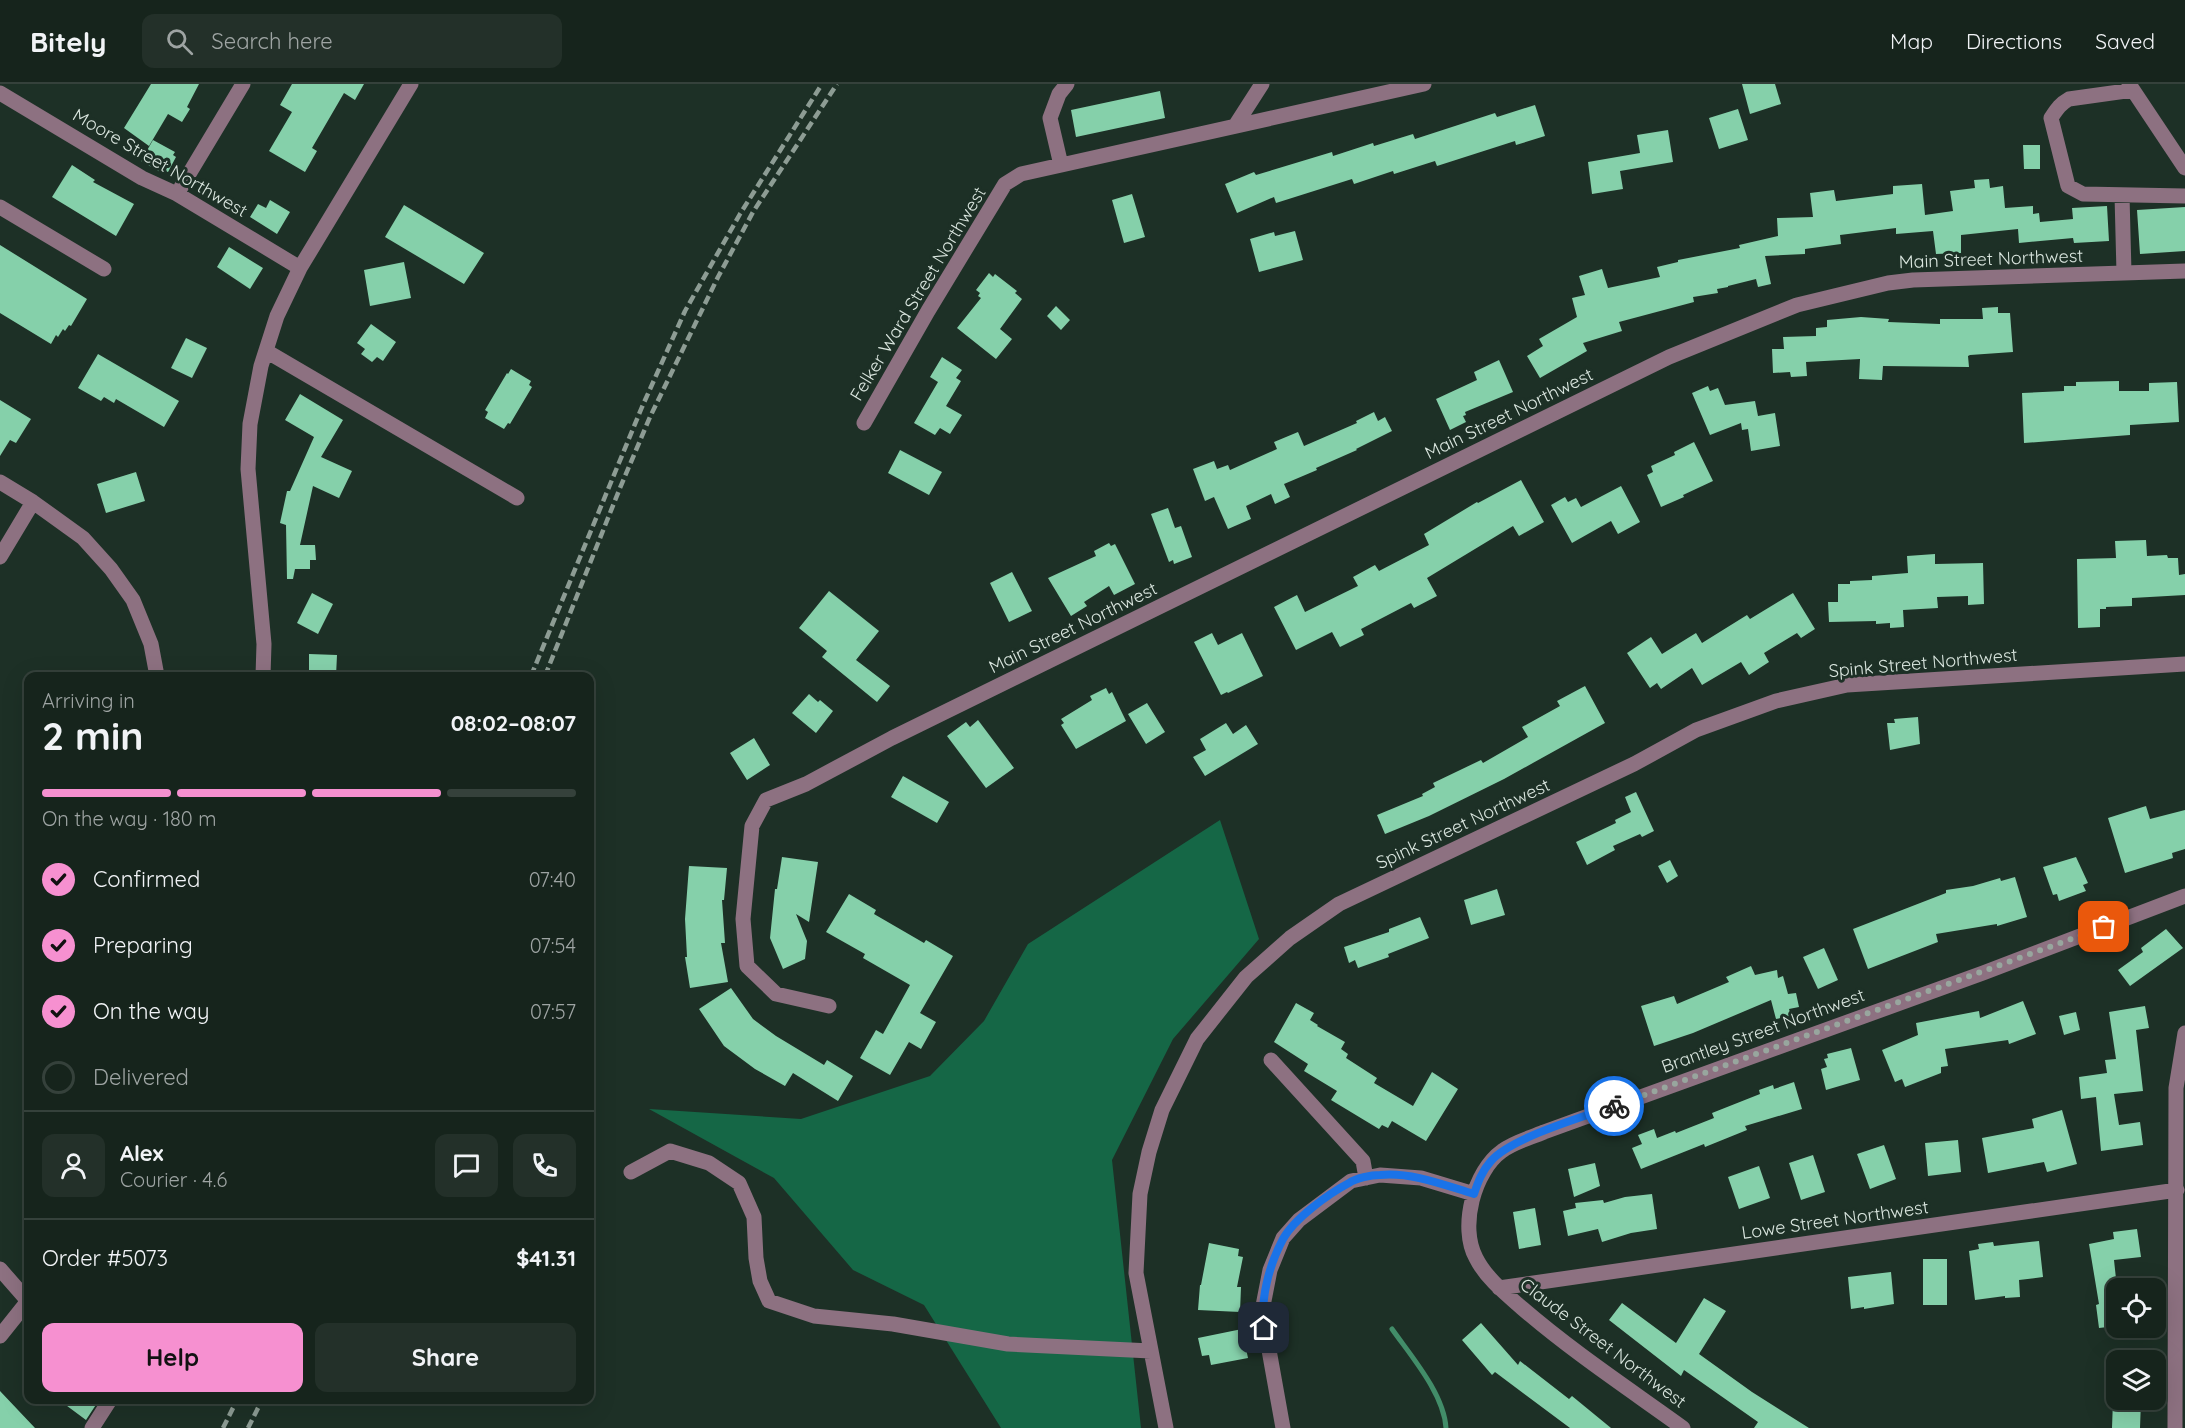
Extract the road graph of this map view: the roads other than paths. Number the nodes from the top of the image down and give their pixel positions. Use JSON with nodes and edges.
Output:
{"nodes":[{"id":1,"x":243,"y":84,"type":"edge"},
{"id":2,"x":411,"y":84,"type":"edge"},
{"id":3,"x":1067,"y":84,"type":"edge"},
{"id":4,"x":1262,"y":84,"type":"edge"},
{"id":5,"x":1424,"y":84,"type":"edge"},
{"id":6,"x":2131,"y":87,"type":"edge"},
{"id":7,"x":0,"y":93,"type":"edge"},
{"id":8,"x":1235,"y":126,"type":"junction"},
{"id":9,"x":1061,"y":165,"type":"junction"},
{"id":10,"x":2185,"y":168,"type":"edge"},
{"id":11,"x":177,"y":194,"type":"junction"},
{"id":12,"x":2122,"y":195,"type":"junction"},
{"id":13,"x":2185,"y":196,"type":"edge"},
{"id":14,"x":0,"y":207,"type":"edge"},
{"id":15,"x":300,"y":268,"type":"junction"},
{"id":16,"x":104,"y":269,"type":"dead end"},
{"id":17,"x":2185,"y":271,"type":"edge"},
{"id":18,"x":2124,"y":273,"type":"junction"},
{"id":19,"x":266,"y":351,"type":"junction"},
{"id":20,"x":864,"y":423,"type":"dead end"},
{"id":21,"x":0,"y":482,"type":"edge"},
{"id":22,"x":517,"y":498,"type":"dead end"},
{"id":23,"x":33,"y":502,"type":"junction"},
{"id":24,"x":0,"y":556,"type":"edge"},
{"id":25,"x":2185,"y":664,"type":"edge"},
{"id":26,"x":156,"y":672,"type":"edge"},
{"id":27,"x":263,"y":672,"type":"edge"},
{"id":28,"x":2185,"y":896,"type":"edge"},
{"id":29,"x":829,"y":1006,"type":"dead end"},
{"id":30,"x":2185,"y":1033,"type":"edge"},
{"id":31,"x":1271,"y":1060,"type":"dead end"},
{"id":32,"x":631,"y":1172,"type":"dead end"},
{"id":33,"x":1366,"y":1178,"type":"junction"},
{"id":34,"x":2177,"y":1190,"type":"junction"},
{"id":35,"x":1474,"y":1194,"type":"junction"},
{"id":36,"x":0,"y":1269,"type":"edge"},
{"id":37,"x":1499,"y":1288,"type":"junction"},
{"id":38,"x":24,"y":1303,"type":"edge"},
{"id":39,"x":24,"y":1310,"type":"edge"},
{"id":40,"x":0,"y":1336,"type":"edge"},
{"id":41,"x":1151,"y":1351,"type":"junction"},
{"id":42,"x":107,"y":1404,"type":"edge"},
{"id":43,"x":92,"y":1428,"type":"edge"},
{"id":44,"x":1166,"y":1428,"type":"edge"},
{"id":45,"x":1283,"y":1428,"type":"edge"},
{"id":46,"x":1683,"y":1428,"type":"edge"},
{"id":47,"x":2175,"y":1428,"type":"edge"}],
"edges":[{"from":1,"to":11,"type":"street"},
{"from":2,"to":15,"type":"street"},
{"from":3,"to":9,"type":"street"},
{"from":4,"to":8,"type":"street"},
{"from":5,"to":8,"type":"street","name":"Felker Ward Street Northwest"},
{"from":6,"to":10,"type":"street"},
{"from":6,"to":12,"type":"street"},
{"from":7,"to":11,"type":"street","name":"Moore Street Northwest"},
{"from":8,"to":9,"type":"street","name":"Felker Ward Street Northwest"},
{"from":9,"to":20,"type":"street","name":"Felker Ward Street Northwest"},
{"from":11,"to":15,"type":"street","name":"Moore Street Northwest"},
{"from":12,"to":13,"type":"street"},
{"from":12,"to":18,"type":"street"},
{"from":14,"to":16,"type":"street"},
{"from":15,"to":19,"type":"street"},
{"from":17,"to":18,"type":"street","name":"Main Street Northwest"},
{"from":18,"to":29,"type":"street","name":"Main Street Northwest"},
{"from":19,"to":22,"type":"street"},
{"from":19,"to":27,"type":"street"},
{"from":21,"to":23,"type":"street"},
{"from":23,"to":24,"type":"street"},
{"from":23,"to":26,"type":"street"},
{"from":25,"to":41,"type":"street","name":"Spink Street Northwest"},
{"from":28,"to":35,"type":"street","name":"Brantley Street Northwest"},
{"from":30,"to":34,"type":"street"},
{"from":31,"to":33,"type":"street"},
{"from":32,"to":41,"type":"street"},
{"from":33,"to":35,"type":"street"},
{"from":33,"to":45,"type":"street"},
{"from":34,"to":37,"type":"street","name":"Lowe Street Northwest"},
{"from":34,"to":47,"type":"street"},
{"from":35,"to":37,"type":"street","name":"Brantley Street Northwest"},
{"from":36,"to":38,"type":"street"},
{"from":37,"to":46,"type":"street","name":"Claude Street Northwest"},
{"from":39,"to":40,"type":"street"},
{"from":41,"to":44,"type":"street","name":"Spink Street Northwest"},
{"from":42,"to":43,"type":"street"}]}
